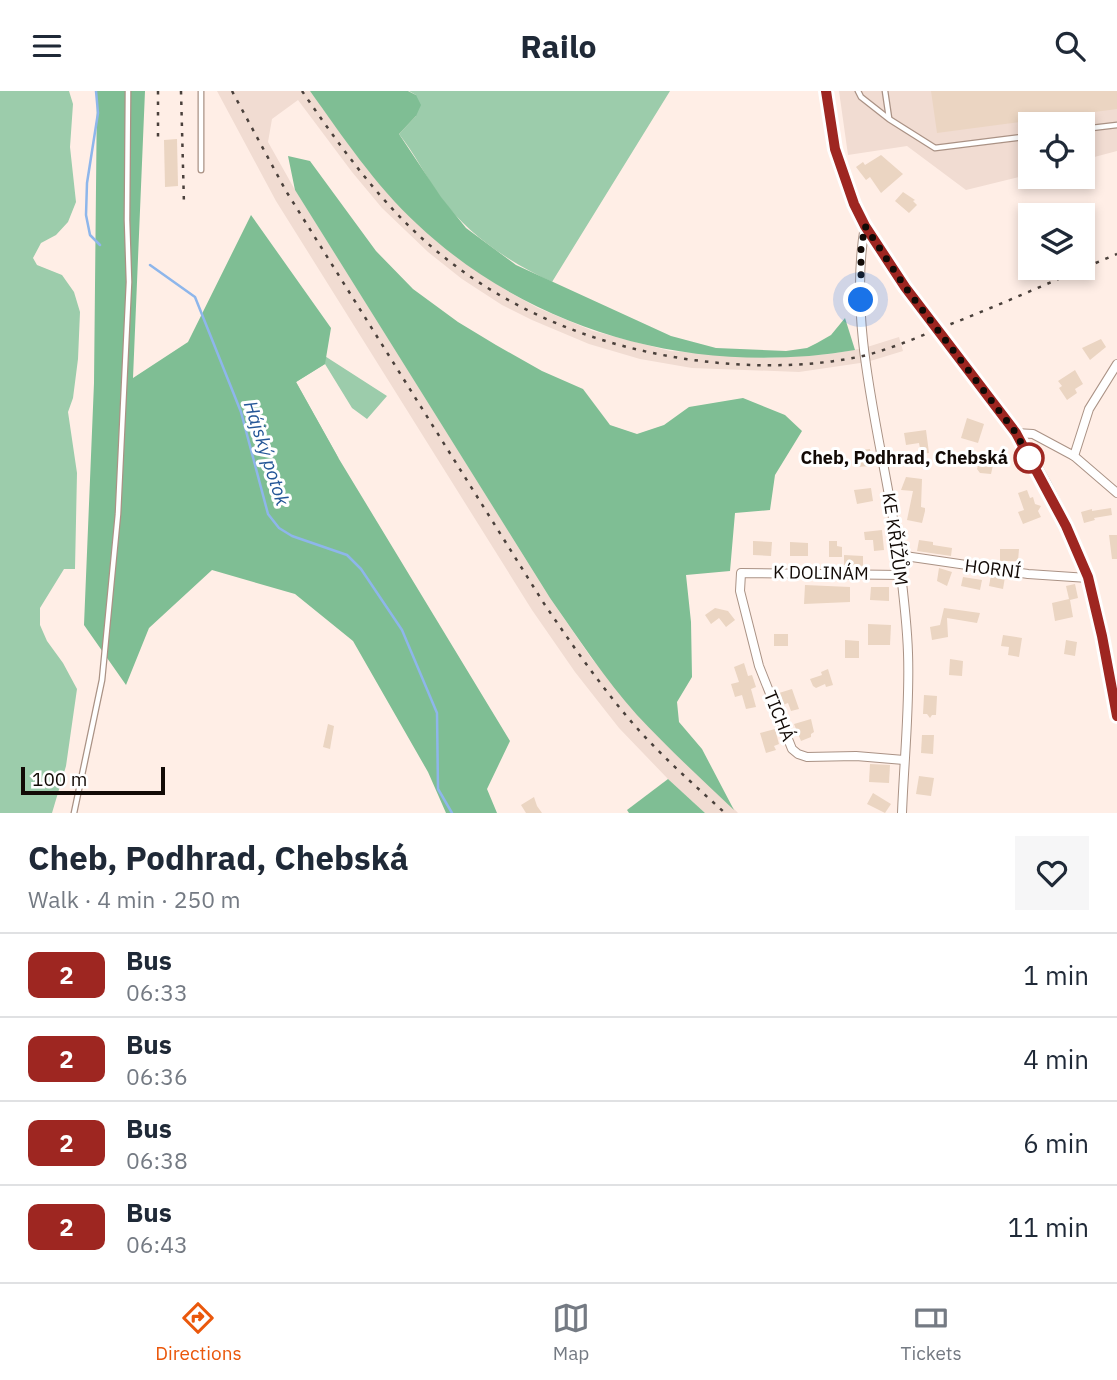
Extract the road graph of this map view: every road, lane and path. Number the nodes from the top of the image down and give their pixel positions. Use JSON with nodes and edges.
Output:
{"nodes":[{"id":1,"x":128,"y":91,"type":"edge"},
{"id":2,"x":201,"y":91,"type":"edge"},
{"id":3,"x":826,"y":91,"type":"edge"},
{"id":4,"x":858,"y":91,"type":"edge"},
{"id":5,"x":885,"y":91,"type":"edge"},
{"id":6,"x":889,"y":119,"type":"junction"},
{"id":7,"x":1117,"y":125,"type":"edge"},
{"id":8,"x":1095,"y":128,"type":"edge"},
{"id":9,"x":1018,"y":138,"type":"edge"},
{"id":10,"x":201,"y":170,"type":"dead end"},
{"id":11,"x":865,"y":226,"type":"junction"},
{"id":12,"x":1117,"y":364,"type":"edge"},
{"id":13,"x":1016,"y":433,"type":"junction"},
{"id":14,"x":1074,"y":456,"type":"junction"},
{"id":15,"x":1117,"y":493,"type":"edge"},
{"id":16,"x":898,"y":555,"type":"junction"},
{"id":17,"x":741,"y":573,"type":"joint"},
{"id":18,"x":901,"y":575,"type":"junction"},
{"id":19,"x":1088,"y":577,"type":"junction"},
{"id":20,"x":1117,"y":716,"type":"edge"},
{"id":21,"x":904,"y":760,"type":"junction"},
{"id":22,"x":74,"y":813,"type":"edge"},
{"id":23,"x":902,"y":813,"type":"edge"}],
"edges":[{"from":1,"to":22,"type":"lane"},
{"from":2,"to":10,"type":"lane"},
{"from":3,"to":11,"type":"street"},
{"from":4,"to":6,"type":"lane"},
{"from":5,"to":6,"type":"lane"},
{"from":6,"to":9,"type":"lane"},
{"from":7,"to":8,"type":"lane"},
{"from":11,"to":13,"type":"street"},
{"from":11,"to":16,"type":"street","name":"KE KŘÍŽŮM"},
{"from":12,"to":14,"type":"street"},
{"from":13,"to":14,"type":"street"},
{"from":13,"to":19,"type":"street"},
{"from":14,"to":15,"type":"street"},
{"from":16,"to":18,"type":"street","name":"KE KŘÍŽŮM"},
{"from":16,"to":19,"type":"street","name":"HORNÍ"},
{"from":17,"to":18,"type":"street","name":"K DOLINÁM"},
{"from":17,"to":21,"type":"street","name":"TICHÁ"},
{"from":18,"to":21,"type":"street","name":"KE KŘÍŽŮM"},
{"from":19,"to":20,"type":"street"},
{"from":21,"to":23,"type":"street","name":"KE KŘÍŽŮM"}]}
